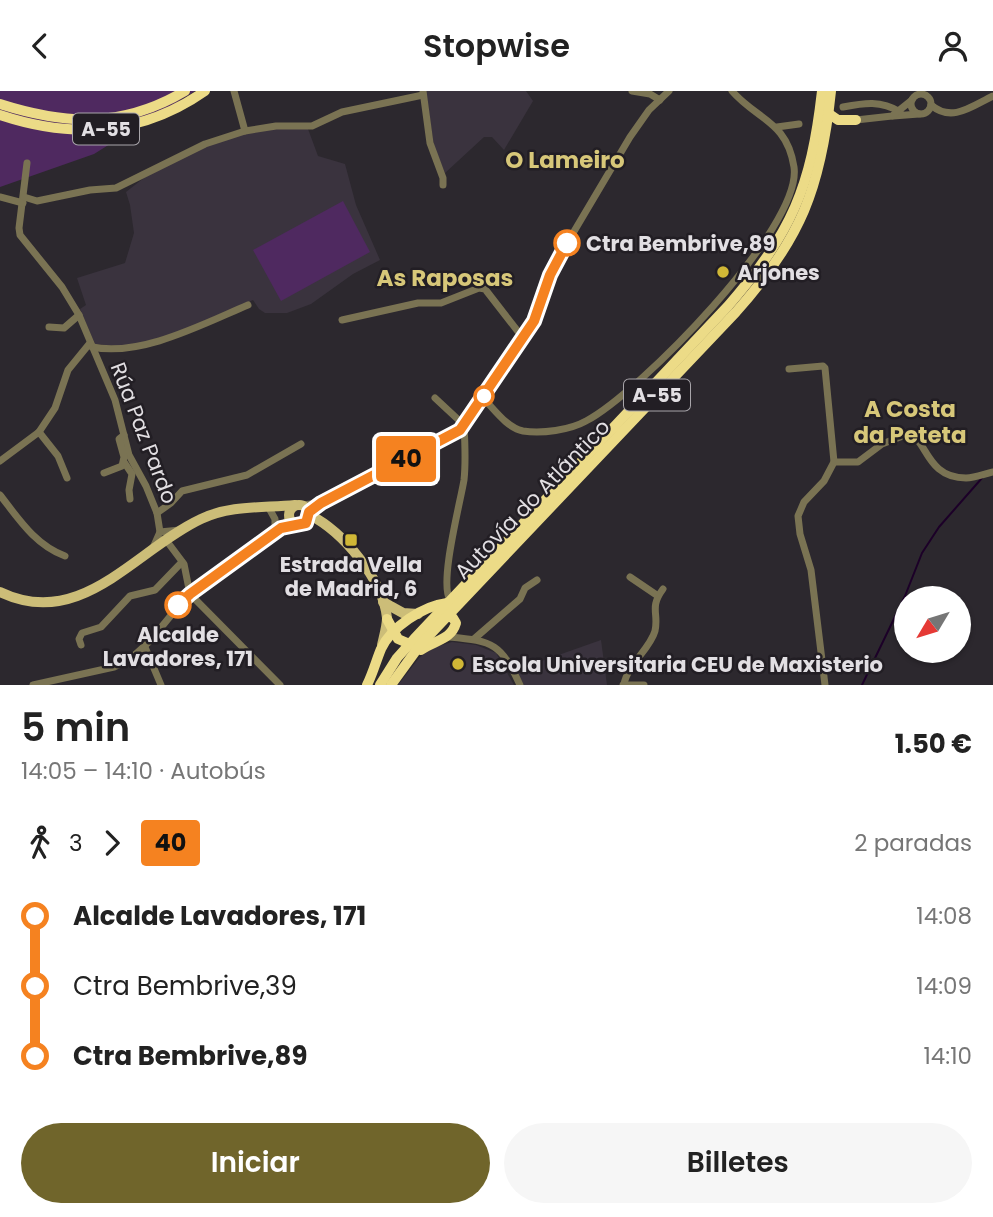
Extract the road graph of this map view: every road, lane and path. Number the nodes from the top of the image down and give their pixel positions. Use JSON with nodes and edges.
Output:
{"nodes":[{"id":1,"x":185,"y":91,"type":"edge"},
{"id":2,"x":205,"y":91,"type":"edge"},
{"id":3,"x":234,"y":91,"type":"edge"},
{"id":4,"x":632,"y":91,"type":"edge"},
{"id":5,"x":669,"y":91,"type":"edge"},
{"id":6,"x":732,"y":91,"type":"edge"},
{"id":7,"x":822,"y":91,"type":"edge"},
{"id":8,"x":831,"y":91,"type":"edge"},
{"id":9,"x":922,"y":92,"type":"edge"},
{"id":10,"x":423,"y":93,"type":"edge"},
{"id":11,"x":993,"y":96,"type":"edge"},
{"id":12,"x":660,"y":100,"type":"junction"},
{"id":13,"x":912,"y":100,"type":"junction"},
{"id":14,"x":0,"y":104,"type":"edge"},
{"id":15,"x":931,"y":105,"type":"junction"},
{"id":16,"x":843,"y":107,"type":"dead end"},
{"id":17,"x":828,"y":113,"type":"junction"},
{"id":18,"x":896,"y":114,"type":"junction"},
{"id":19,"x":920,"y":114,"type":"junction"},
{"id":20,"x":0,"y":115,"type":"edge"},
{"id":21,"x":856,"y":121,"type":"joint"},
{"id":22,"x":799,"y":124,"type":"dead end"},
{"id":23,"x":777,"y":127,"type":"junction"},
{"id":24,"x":245,"y":131,"type":"junction"},
{"id":25,"x":27,"y":163,"type":"dead end"},
{"id":26,"x":443,"y":185,"type":"dead end"},
{"id":27,"x":0,"y":197,"type":"edge"},
{"id":28,"x":23,"y":200,"type":"junction"},
{"id":29,"x":248,"y":305,"type":"dead end"},
{"id":30,"x":79,"y":316,"type":"junction"},
{"id":31,"x":342,"y":320,"type":"dead end"},
{"id":32,"x":50,"y":327,"type":"dead end"},
{"id":33,"x":523,"y":338,"type":"junction"},
{"id":34,"x":91,"y":345,"type":"junction"},
{"id":35,"x":789,"y":369,"type":"dead end"},
{"id":36,"x":435,"y":398,"type":"dead end"},
{"id":37,"x":482,"y":398,"type":"junction"},
{"id":38,"x":464,"y":425,"type":"junction"},
{"id":39,"x":39,"y":432,"type":"junction"},
{"id":40,"x":124,"y":435,"type":"junction"},
{"id":41,"x":301,"y":444,"type":"dead end"},
{"id":42,"x":0,"y":461,"type":"edge"},
{"id":43,"x":834,"y":462,"type":"junction"},
{"id":44,"x":124,"y":463,"type":"junction"},
{"id":45,"x":104,"y":473,"type":"dead end"},
{"id":46,"x":993,"y":473,"type":"edge"},
{"id":47,"x":67,"y":478,"type":"dead end"},
{"id":48,"x":0,"y":495,"type":"edge"},
{"id":49,"x":130,"y":499,"type":"dead end"},
{"id":50,"x":267,"y":509,"type":"junction"},
{"id":51,"x":157,"y":513,"type":"junction"},
{"id":52,"x":304,"y":513,"type":"junction"},
{"id":53,"x":278,"y":530,"type":"junction"},
{"id":54,"x":163,"y":536,"type":"junction"},
{"id":55,"x":65,"y":556,"type":"dead end"},
{"id":56,"x":182,"y":562,"type":"junction"},
{"id":57,"x":630,"y":577,"type":"dead end"},
{"id":58,"x":537,"y":580,"type":"dead end"},
{"id":59,"x":663,"y":589,"type":"dead end"},
{"id":60,"x":0,"y":593,"type":"edge"},
{"id":61,"x":190,"y":594,"type":"junction"},
{"id":62,"x":658,"y":596,"type":"junction"},
{"id":63,"x":448,"y":601,"type":"junction"},
{"id":64,"x":383,"y":602,"type":"junction"},
{"id":65,"x":419,"y":614,"type":"junction"},
{"id":66,"x":447,"y":617,"type":"junction"},
{"id":67,"x":387,"y":619,"type":"junction"},
{"id":68,"x":393,"y":633,"type":"junction"},
{"id":69,"x":449,"y":637,"type":"junction"},
{"id":70,"x":472,"y":639,"type":"junction"},
{"id":71,"x":435,"y":641,"type":"junction"},
{"id":72,"x":81,"y":645,"type":"dead end"},
{"id":73,"x":414,"y":645,"type":"junction"},
{"id":74,"x":145,"y":647,"type":"junction"},
{"id":75,"x":382,"y":649,"type":"junction"},
{"id":76,"x":406,"y":660,"type":"junction"},
{"id":77,"x":33,"y":685,"type":"edge"},
{"id":78,"x":161,"y":685,"type":"edge"},
{"id":79,"x":280,"y":685,"type":"edge"},
{"id":80,"x":367,"y":685,"type":"edge"},
{"id":81,"x":380,"y":685,"type":"edge"},
{"id":82,"x":391,"y":685,"type":"edge"},
{"id":83,"x":520,"y":685,"type":"edge"},
{"id":84,"x":623,"y":685,"type":"edge"},
{"id":85,"x":644,"y":685,"type":"edge"},
{"id":86,"x":825,"y":685,"type":"edge"}],
"edges":[{"from":1,"to":14,"type":"highway","number":"A-55"},
{"from":2,"to":20,"type":"highway","number":"A-55"},
{"from":3,"to":24,"type":"street"},
{"from":4,"to":12,"type":"street"},
{"from":5,"to":12,"type":"street"},
{"from":6,"to":23,"type":"street"},
{"from":7,"to":63,"type":"highway","name":"Autovía do Atlántico","number":"A-55"},
{"from":8,"to":17,"type":"highway","name":"Autovía do Atlántico","number":"A-55"},
{"from":9,"to":13,"type":"street"},
{"from":9,"to":15,"type":"street"},
{"from":10,"to":24,"type":"street"},
{"from":10,"to":26,"type":"street"},
{"from":11,"to":15,"type":"street"},
{"from":12,"to":33,"type":"street"},
{"from":13,"to":18,"type":"street"},
{"from":13,"to":19,"type":"street"},
{"from":15,"to":19,"type":"street"},
{"from":16,"to":18,"type":"street"},
{"from":17,"to":21,"type":"highway"},
{"from":17,"to":66,"type":"highway","name":"Autovía do Atlántico","number":"A-55"},
{"from":18,"to":19,"type":"street"},
{"from":18,"to":21,"type":"street"},
{"from":22,"to":23,"type":"street"},
{"from":23,"to":37,"type":"street"},
{"from":24,"to":28,"type":"street"},
{"from":25,"to":28,"type":"street","name":"Rúa Paz Pardo"},
{"from":27,"to":28,"type":"street"},
{"from":28,"to":30,"type":"street","name":"Rúa Paz Pardo"},
{"from":29,"to":34,"type":"street","name":"Rúa Paz Pardo"},
{"from":30,"to":32,"type":"street"},
{"from":30,"to":34,"type":"street","name":"Rúa Paz Pardo"},
{"from":31,"to":33,"type":"street"},
{"from":33,"to":37,"type":"street"},
{"from":34,"to":39,"type":"street"},
{"from":34,"to":40,"type":"street","name":"Rúa Paz Pardo"},
{"from":35,"to":43,"type":"street"},
{"from":36,"to":38,"type":"street"},
{"from":37,"to":38,"type":"street"},
{"from":38,"to":52,"type":"street"},
{"from":38,"to":63,"type":"street"},
{"from":39,"to":42,"type":"street"},
{"from":39,"to":47,"type":"street"},
{"from":40,"to":44,"type":"street"},
{"from":40,"to":51,"type":"street","name":"Rúa Paz Pardo"},
{"from":41,"to":51,"type":"street"},
{"from":43,"to":46,"type":"street"},
{"from":43,"to":86,"type":"street"},
{"from":44,"to":45,"type":"street"},
{"from":44,"to":49,"type":"street"},
{"from":48,"to":55,"type":"street"},
{"from":50,"to":52,"type":"main road"},
{"from":50,"to":53,"type":"street"},
{"from":50,"to":54,"type":"main road"},
{"from":51,"to":54,"type":"street","name":"Rúa Paz Pardo"},
{"from":52,"to":53,"type":"street"},
{"from":52,"to":64,"type":"main road"},
{"from":53,"to":61,"type":"street"},
{"from":54,"to":56,"type":"street"},
{"from":54,"to":60,"type":"main road"},
{"from":56,"to":61,"type":"street"},
{"from":56,"to":72,"type":"street"},
{"from":57,"to":62,"type":"street"},
{"from":58,"to":70,"type":"street"},
{"from":59,"to":62,"type":"street"},
{"from":61,"to":74,"type":"street"},
{"from":61,"to":79,"type":"street"},
{"from":62,"to":84,"type":"street"},
{"from":63,"to":65,"type":"highway"},
{"from":63,"to":66,"type":"highway","name":"Autovía do Atlántico","number":"A-55"},
{"from":64,"to":65,"type":"main road"},
{"from":64,"to":67,"type":"main road"},
{"from":65,"to":66,"type":"highway"},
{"from":65,"to":68,"type":"highway"},
{"from":66,"to":69,"type":"highway"},
{"from":66,"to":70,"type":"street"},
{"from":66,"to":73,"type":"highway","number":"A-55"},
{"from":67,"to":68,"type":"highway"},
{"from":67,"to":75,"type":"main road"},
{"from":68,"to":73,"type":"highway"},
{"from":68,"to":75,"type":"highway"},
{"from":69,"to":70,"type":"street"},
{"from":69,"to":71,"type":"highway"},
{"from":70,"to":83,"type":"street"},
{"from":71,"to":73,"type":"highway"},
{"from":71,"to":76,"type":"highway"},
{"from":73,"to":76,"type":"highway","number":"A-55"},
{"from":73,"to":81,"type":"highway","number":"A-55"},
{"from":74,"to":77,"type":"street"},
{"from":74,"to":78,"type":"street"},
{"from":75,"to":80,"type":"highway"},
{"from":76,"to":82,"type":"highway","number":"A-55"},
{"from":84,"to":85,"type":"street"}]}
